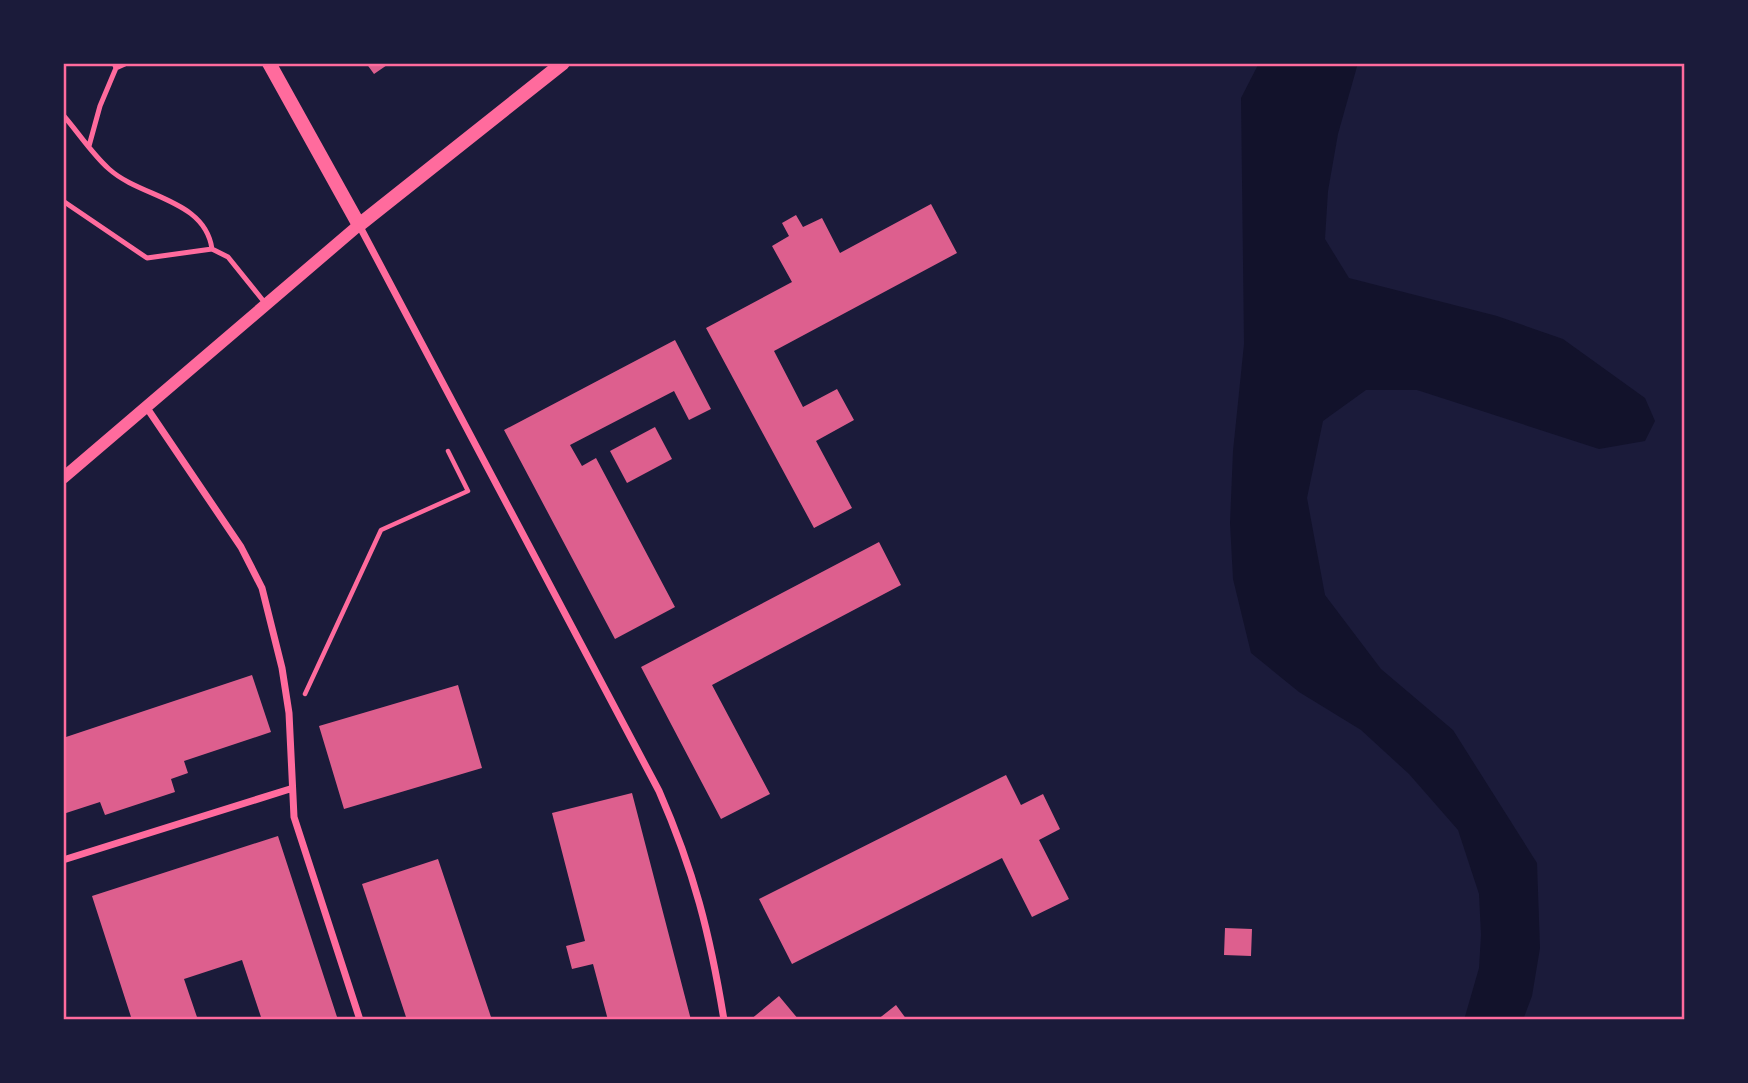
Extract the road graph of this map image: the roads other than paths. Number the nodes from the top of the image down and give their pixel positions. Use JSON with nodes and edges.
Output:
{"nodes":[{"id":1,"x":127,"y":63,"type":"edge"},
{"id":2,"x":269,"y":63,"type":"edge"},
{"id":3,"x":563,"y":63,"type":"edge"},
{"id":4,"x":115,"y":66,"type":"edge"},
{"id":5,"x":63,"y":115,"type":"edge"},
{"id":6,"x":89,"y":146,"type":"junction"},
{"id":7,"x":63,"y":201,"type":"edge"},
{"id":8,"x":359,"y":225,"type":"junction"},
{"id":9,"x":212,"y":249,"type":"junction"},
{"id":10,"x":267,"y":305,"type":"junction"},
{"id":11,"x":147,"y":408,"type":"junction"},
{"id":12,"x":63,"y":478,"type":"edge"},
{"id":13,"x":290,"y":789,"type":"junction"},
{"id":14,"x":63,"y":860,"type":"edge"},
{"id":15,"x":360,"y":1020,"type":"edge"},
{"id":16,"x":724,"y":1020,"type":"edge"}],
"edges":[{"from":1,"to":4,"type":"lane"},
{"from":2,"to":8,"type":"main road"},
{"from":3,"to":8,"type":"main road"},
{"from":4,"to":6,"type":"lane"},
{"from":5,"to":6,"type":"lane"},
{"from":6,"to":9,"type":"lane"},
{"from":7,"to":9,"type":"lane"},
{"from":8,"to":10,"type":"street"},
{"from":8,"to":16,"type":"street"},
{"from":9,"to":10,"type":"lane"},
{"from":10,"to":11,"type":"street"},
{"from":11,"to":12,"type":"street"},
{"from":11,"to":13,"type":"street"},
{"from":13,"to":14,"type":"street"},
{"from":13,"to":15,"type":"street"}]}
